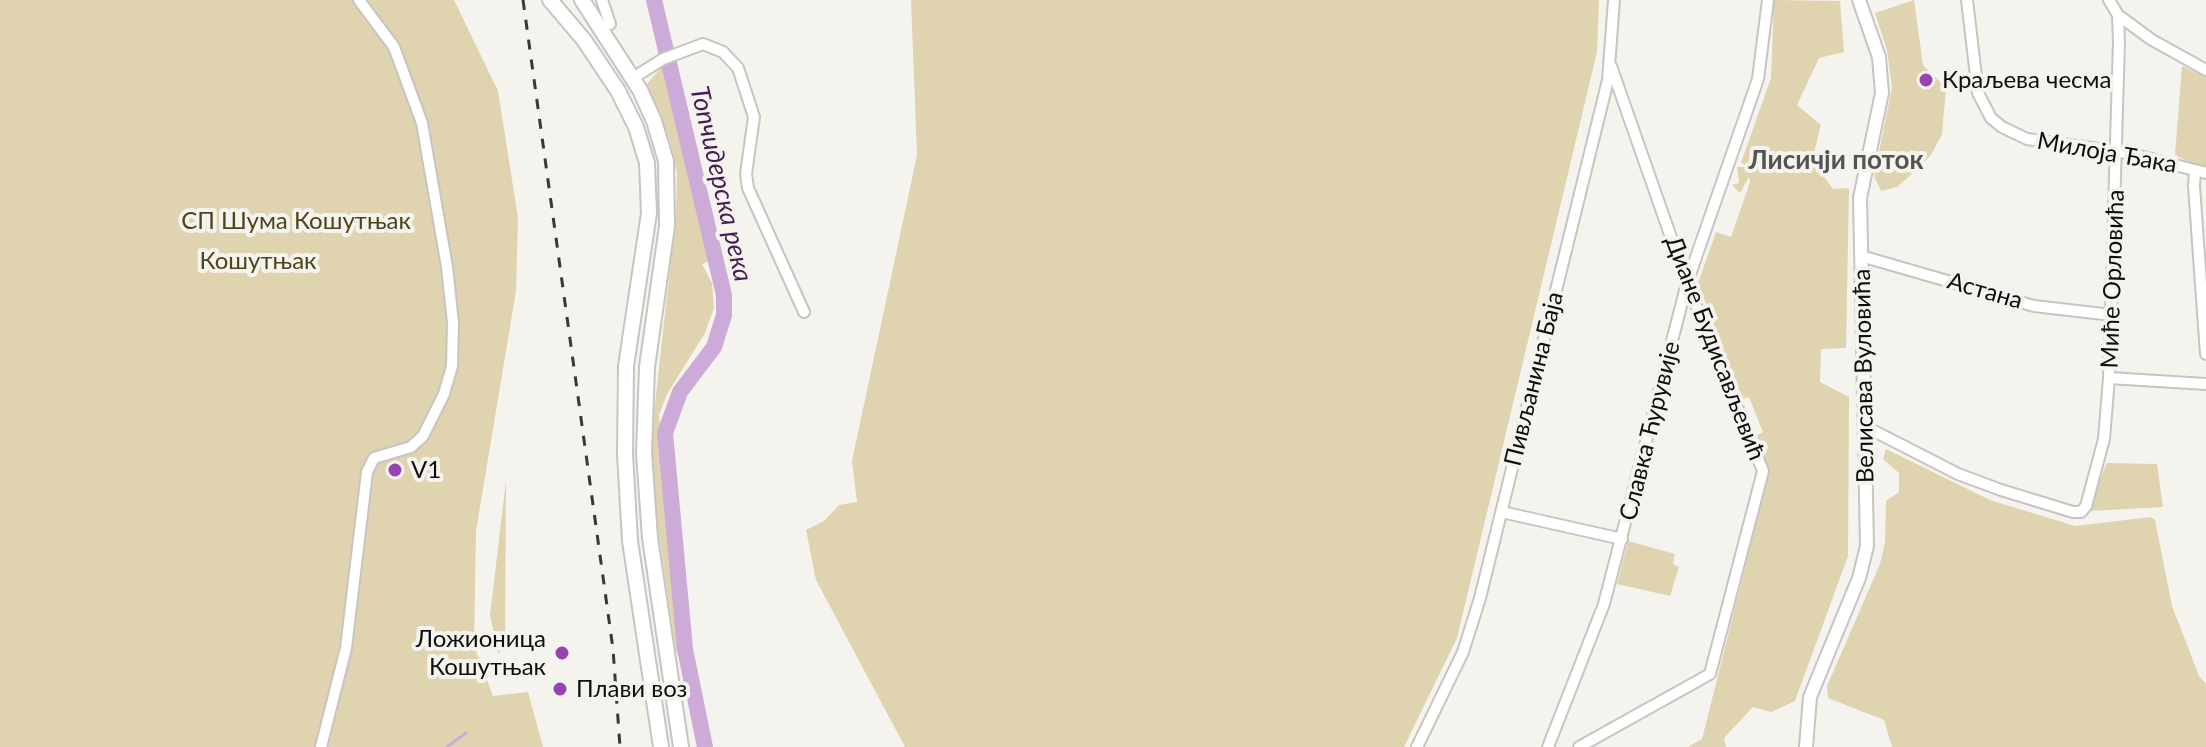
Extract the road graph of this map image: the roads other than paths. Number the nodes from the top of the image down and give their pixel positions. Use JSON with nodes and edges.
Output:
{"nodes":[{"id":1,"x":359,"y":0,"type":"edge"},
{"id":2,"x":550,"y":0,"type":"edge"},
{"id":3,"x":582,"y":0,"type":"edge"},
{"id":4,"x":602,"y":0,"type":"edge"},
{"id":5,"x":1614,"y":0,"type":"edge"},
{"id":6,"x":1768,"y":0,"type":"edge"},
{"id":7,"x":1859,"y":0,"type":"edge"},
{"id":8,"x":1967,"y":0,"type":"edge"},
{"id":9,"x":2109,"y":0,"type":"edge"},
{"id":10,"x":2118,"y":15,"type":"junction"},
{"id":11,"x":610,"y":24,"type":"dead end"},
{"id":12,"x":2142,"y":33,"type":"junction"},
{"id":13,"x":2119,"y":41,"type":"junction"},
{"id":14,"x":1611,"y":66,"type":"junction"},
{"id":15,"x":2206,"y":70,"type":"edge"},
{"id":16,"x":633,"y":78,"type":"junction"},
{"id":17,"x":2118,"y":152,"type":"junction"},
{"id":18,"x":2201,"y":172,"type":"edge"},
{"id":19,"x":1861,"y":256,"type":"junction"},
{"id":20,"x":1687,"y":283,"type":"junction"},
{"id":21,"x":804,"y":312,"type":"dead end"},
{"id":22,"x":2112,"y":315,"type":"junction"},
{"id":23,"x":2206,"y":354,"type":"edge"},
{"id":24,"x":2109,"y":378,"type":"junction"},
{"id":25,"x":2206,"y":384,"type":"edge"},
{"id":26,"x":1865,"y":431,"type":"junction"},
{"id":27,"x":1502,"y":512,"type":"junction"},
{"id":28,"x":1622,"y":539,"type":"junction"},
{"id":29,"x":321,"y":747,"type":"edge"},
{"id":30,"x":661,"y":747,"type":"edge"},
{"id":31,"x":681,"y":747,"type":"edge"},
{"id":32,"x":1417,"y":747,"type":"edge"},
{"id":33,"x":1548,"y":747,"type":"edge"},
{"id":34,"x":1579,"y":747,"type":"edge"},
{"id":35,"x":1806,"y":747,"type":"edge"}],
"edges":[{"from":1,"to":29,"type":"street"},
{"from":2,"to":30,"type":"main road"},
{"from":3,"to":16,"type":"main road"},
{"from":4,"to":11,"type":"street"},
{"from":5,"to":14,"type":"street","name":"Пивљанина Баја"},
{"from":6,"to":20,"type":"street","name":"Славка Ћурувије"},
{"from":7,"to":19,"type":"street","name":"Велисава Вуловића"},
{"from":8,"to":17,"type":"street","name":"Милоја Ђака"},
{"from":9,"to":10,"type":"street","name":"Миће Орловића"},
{"from":10,"to":12,"type":"street"},
{"from":10,"to":13,"type":"street","name":"Миће Орловића"},
{"from":12,"to":13,"type":"street"},
{"from":12,"to":15,"type":"street"},
{"from":13,"to":17,"type":"street","name":"Миће Орловића"},
{"from":14,"to":20,"type":"street","name":"Диане Будисављевић"},
{"from":14,"to":27,"type":"street","name":"Пивљанина Баја"},
{"from":16,"to":21,"type":"street"},
{"from":16,"to":31,"type":"main road"},
{"from":17,"to":18,"type":"street","name":"Милоја Ђака"},
{"from":17,"to":22,"type":"street","name":"Миће Орловића"},
{"from":18,"to":23,"type":"street"},
{"from":19,"to":22,"type":"street","name":"Астана"},
{"from":19,"to":26,"type":"street","name":"Велисава Вуловића"},
{"from":20,"to":28,"type":"street","name":"Славка Ћурувије"},
{"from":20,"to":34,"type":"street","name":"Диане Будисављевић"},
{"from":22,"to":24,"type":"street","name":"Миће Орловића"},
{"from":24,"to":25,"type":"street"},
{"from":24,"to":26,"type":"street","name":"Миће Орловића"},
{"from":26,"to":35,"type":"street","name":"Велисава Вуловића"},
{"from":27,"to":28,"type":"street","name":"Славка Ћурувије"},
{"from":27,"to":32,"type":"street","name":"Пивљанина Баја"},
{"from":28,"to":33,"type":"street","name":"Славка Ћурувије"}]}
